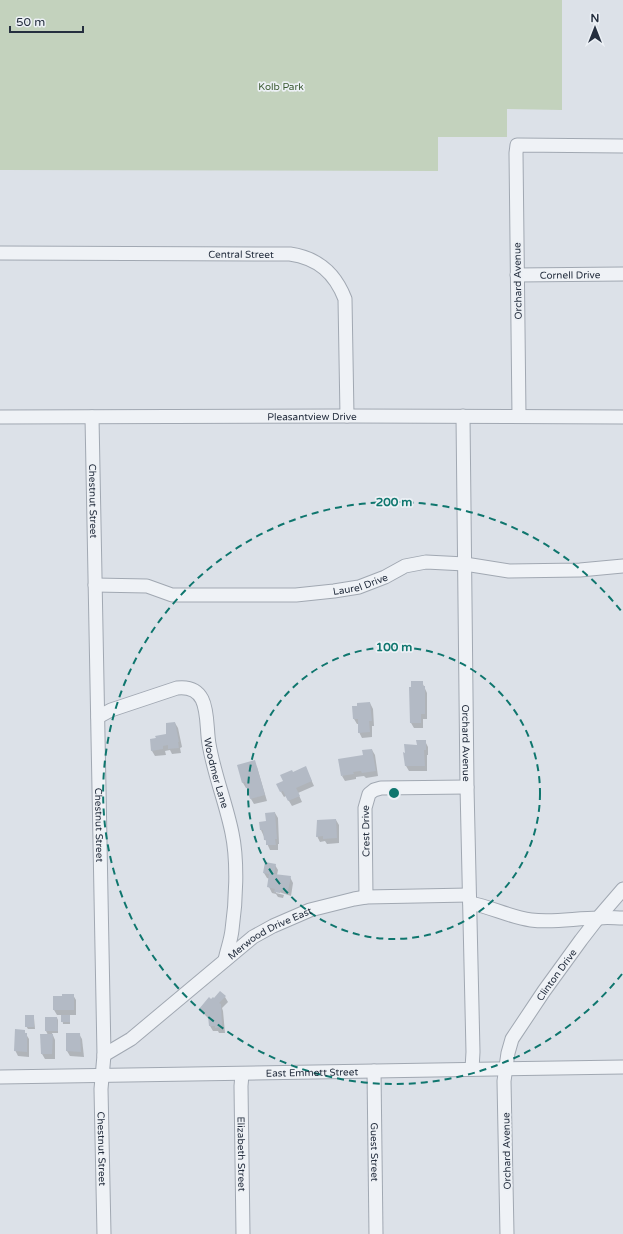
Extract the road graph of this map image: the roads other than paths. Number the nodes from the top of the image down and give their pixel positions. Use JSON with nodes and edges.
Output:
{"nodes":[{"id":1,"x":623,"y":146,"type":"edge"},
{"id":2,"x":0,"y":253,"type":"edge"},
{"id":3,"x":517,"y":274,"type":"junction"},
{"id":4,"x":623,"y":274,"type":"edge"},
{"id":5,"x":0,"y":416,"type":"edge"},
{"id":6,"x":92,"y":416,"type":"junction"},
{"id":7,"x":347,"y":416,"type":"junction"},
{"id":8,"x":463,"y":416,"type":"junction"},
{"id":9,"x":520,"y":416,"type":"junction"},
{"id":10,"x":623,"y":417,"type":"edge"},
{"id":11,"x":465,"y":564,"type":"junction"},
{"id":12,"x":623,"y":566,"type":"edge"},
{"id":13,"x":95,"y":585,"type":"junction"},
{"id":14,"x":98,"y":717,"type":"junction"},
{"id":15,"x":468,"y":786,"type":"junction"},
{"id":16,"x":623,"y":889,"type":"edge"},
{"id":17,"x":366,"y":897,"type":"junction"},
{"id":18,"x":469,"y":899,"type":"junction"},
{"id":19,"x":598,"y":918,"type":"junction"},
{"id":20,"x":623,"y":918,"type":"edge"},
{"id":21,"x":225,"y":960,"type":"junction"},
{"id":22,"x":104,"y":1056,"type":"junction"},
{"id":23,"x":623,"y":1067,"type":"edge"},
{"id":24,"x":472,"y":1069,"type":"junction"},
{"id":25,"x":505,"y":1069,"type":"junction"},
{"id":26,"x":374,"y":1071,"type":"junction"},
{"id":27,"x":242,"y":1074,"type":"junction"},
{"id":28,"x":102,"y":1076,"type":"junction"},
{"id":29,"x":0,"y":1078,"type":"edge"},
{"id":30,"x":104,"y":1234,"type":"edge"},
{"id":31,"x":243,"y":1234,"type":"edge"},
{"id":32,"x":376,"y":1234,"type":"edge"},
{"id":33,"x":507,"y":1234,"type":"edge"}],
"edges":[{"from":1,"to":3,"type":"street","name":"Orchard Avenue"},
{"from":2,"to":7,"type":"street","name":"Central Street"},
{"from":3,"to":4,"type":"street","name":"Cornell Drive"},
{"from":3,"to":9,"type":"street","name":"Orchard Avenue"},
{"from":5,"to":6,"type":"street","name":"Pleasantview Drive"},
{"from":6,"to":7,"type":"street","name":"Pleasantview Drive"},
{"from":6,"to":13,"type":"street","name":"Chestnut Street"},
{"from":7,"to":8,"type":"street","name":"Pleasantview Drive"},
{"from":8,"to":9,"type":"street","name":"Pleasantview Drive"},
{"from":8,"to":11,"type":"street","name":"Orchard Avenue"},
{"from":9,"to":10,"type":"street","name":"Pleasantview Drive"},
{"from":11,"to":12,"type":"street","name":"Laurel Drive"},
{"from":11,"to":13,"type":"street","name":"Laurel Drive"},
{"from":11,"to":15,"type":"street","name":"Orchard Avenue"},
{"from":13,"to":14,"type":"street","name":"Chestnut Street"},
{"from":14,"to":21,"type":"street","name":"Woodmer Lane"},
{"from":14,"to":22,"type":"street","name":"Chestnut Street"},
{"from":15,"to":17,"type":"street","name":"Crest Drive"},
{"from":15,"to":18,"type":"street","name":"Orchard Avenue"},
{"from":16,"to":19,"type":"street","name":"Clinton Drive"},
{"from":17,"to":18,"type":"street","name":"Merwood Drive East"},
{"from":17,"to":21,"type":"street","name":"Merwood Drive East"},
{"from":18,"to":19,"type":"street","name":"Merwood Drive East"},
{"from":18,"to":24,"type":"street","name":"Orchard Avenue"},
{"from":19,"to":20,"type":"street","name":"Merwood Drive East"},
{"from":19,"to":25,"type":"street","name":"Clinton Drive"},
{"from":21,"to":22,"type":"street","name":"Merwood Drive East"},
{"from":22,"to":28,"type":"street","name":"Chestnut Street"},
{"from":23,"to":25,"type":"street","name":"East Emmett Street"},
{"from":24,"to":25,"type":"street","name":"East Emmett Street"},
{"from":24,"to":26,"type":"street","name":"East Emmett Street"},
{"from":25,"to":33,"type":"street","name":"Orchard Avenue"},
{"from":26,"to":27,"type":"street","name":"East Emmett Street"},
{"from":26,"to":32,"type":"street","name":"Guest Street"},
{"from":27,"to":28,"type":"street","name":"East Emmett Street"},
{"from":27,"to":31,"type":"street","name":"Elizabeth Street"},
{"from":28,"to":29,"type":"street","name":"East Emmett Street"},
{"from":28,"to":30,"type":"street","name":"Chestnut Street"}]}
